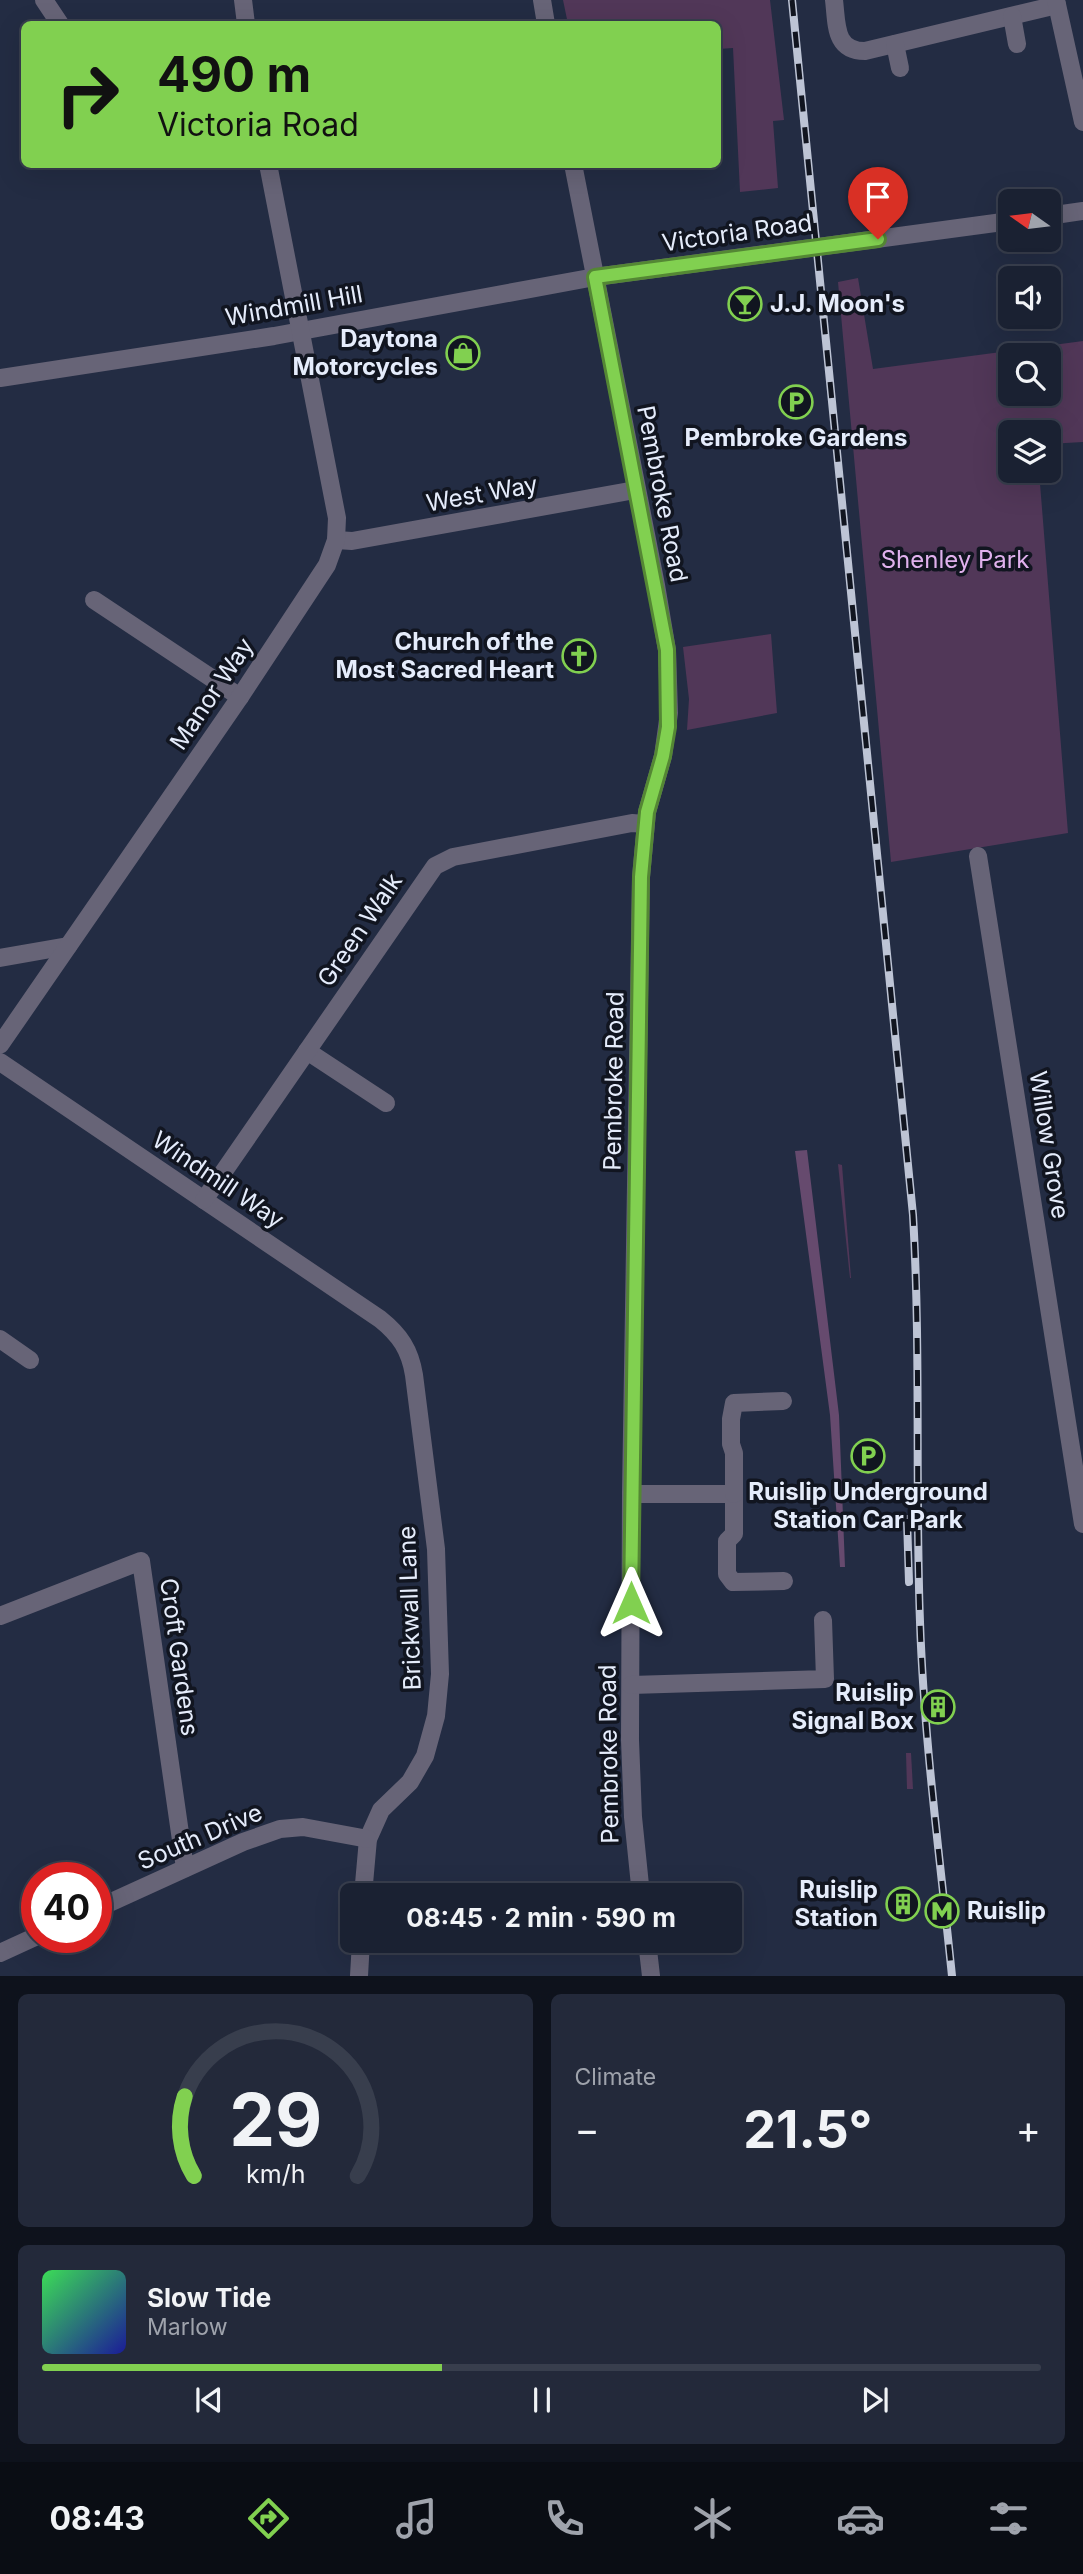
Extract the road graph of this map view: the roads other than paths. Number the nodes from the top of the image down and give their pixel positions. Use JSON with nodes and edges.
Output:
{"nodes":[{"id":1,"x":44,"y":0,"type":"edge"},
{"id":2,"x":243,"y":0,"type":"edge"},
{"id":3,"x":542,"y":0,"type":"edge"},
{"id":4,"x":834,"y":0,"type":"edge"},
{"id":5,"x":1056,"y":2,"type":"edge"},
{"id":6,"x":1012,"y":16,"type":"junction"},
{"id":7,"x":58,"y":21,"type":"edge"},
{"id":8,"x":246,"y":21,"type":"edge"},
{"id":9,"x":546,"y":21,"type":"edge"},
{"id":10,"x":895,"y":44,"type":"junction"},
{"id":11,"x":1017,"y":44,"type":"dead end"},
{"id":12,"x":900,"y":68,"type":"dead end"},
{"id":13,"x":1083,"y":122,"type":"edge"},
{"id":14,"x":269,"y":168,"type":"edge"},
{"id":15,"x":574,"y":168,"type":"edge"},
{"id":16,"x":1083,"y":211,"type":"edge"},
{"id":17,"x":1061,"y":214,"type":"edge"},
{"id":18,"x":998,"y":223,"type":"edge"},
{"id":19,"x":595,"y":277,"type":"junction"},
{"id":20,"x":301,"y":331,"type":"junction"},
{"id":21,"x":0,"y":378,"type":"edge"},
{"id":22,"x":635,"y":490,"type":"junction"},
{"id":23,"x":336,"y":540,"type":"junction"},
{"id":24,"x":94,"y":600,"type":"dead end"},
{"id":25,"x":240,"y":697,"type":"junction"},
{"id":26,"x":645,"y":824,"type":"junction"},
{"id":27,"x":978,"y":856,"type":"dead end"},
{"id":28,"x":68,"y":946,"type":"junction"},
{"id":29,"x":0,"y":958,"type":"edge"},
{"id":30,"x":0,"y":1045,"type":"edge"},
{"id":31,"x":307,"y":1051,"type":"junction"},
{"id":32,"x":0,"y":1062,"type":"edge"},
{"id":33,"x":386,"y":1103,"type":"dead end"},
{"id":34,"x":204,"y":1200,"type":"junction"},
{"id":35,"x":0,"y":1339,"type":"edge"},
{"id":36,"x":404,"y":1343,"type":"joint"},
{"id":37,"x":30,"y":1360,"type":"dead end"},
{"id":38,"x":783,"y":1401,"type":"dead end"},
{"id":39,"x":631,"y":1493,"type":"junction"},
{"id":40,"x":734,"y":1494,"type":"junction"},
{"id":41,"x":1083,"y":1524,"type":"edge"},
{"id":42,"x":784,"y":1581,"type":"dead end"},
{"id":43,"x":0,"y":1616,"type":"edge"},
{"id":44,"x":823,"y":1620,"type":"dead end"},
{"id":45,"x":631,"y":1685,"type":"junction"},
{"id":46,"x":368,"y":1839,"type":"junction"},
{"id":47,"x":185,"y":1868,"type":"junction"},
{"id":48,"x":364,"y":1883,"type":"edge"},
{"id":49,"x":640,"y":1883,"type":"edge"},
{"id":50,"x":112,"y":1902,"type":"edge"},
{"id":51,"x":21,"y":1943,"type":"edge"},
{"id":52,"x":0,"y":1953,"type":"edge"},
{"id":53,"x":360,"y":1953,"type":"edge"},
{"id":54,"x":648,"y":1953,"type":"edge"},
{"id":55,"x":651,"y":1975,"type":"edge"},
{"id":56,"x":359,"y":1976,"type":"edge"}],
"edges":[{"from":1,"to":7,"type":"street"},
{"from":2,"to":8,"type":"street"},
{"from":3,"to":9,"type":"street"},
{"from":4,"to":10,"type":"street"},
{"from":5,"to":6,"type":"street"},
{"from":5,"to":13,"type":"street"},
{"from":6,"to":10,"type":"street"},
{"from":6,"to":11,"type":"street"},
{"from":10,"to":12,"type":"street"},
{"from":14,"to":20,"type":"street","name":"Manor Way"},
{"from":15,"to":19,"type":"street","name":"Pembroke Road"},
{"from":16,"to":17,"type":"street"},
{"from":18,"to":19,"type":"street","name":"Victoria Road"},
{"from":19,"to":20,"type":"street","name":"Windmill Hill"},
{"from":19,"to":22,"type":"street","name":"Pembroke Road"},
{"from":20,"to":21,"type":"street","name":"Windmill Hill"},
{"from":20,"to":23,"type":"street","name":"Manor Way"},
{"from":22,"to":23,"type":"street","name":"West Way"},
{"from":22,"to":26,"type":"street","name":"Pembroke Road"},
{"from":23,"to":25,"type":"street","name":"Manor Way"},
{"from":24,"to":25,"type":"street"},
{"from":25,"to":28,"type":"street","name":"Manor Way"},
{"from":26,"to":31,"type":"street","name":"Green Walk"},
{"from":26,"to":39,"type":"street","name":"Pembroke Road"},
{"from":27,"to":41,"type":"street","name":"Willow Grove"},
{"from":28,"to":29,"type":"street"},
{"from":28,"to":30,"type":"street","name":"Manor Way"},
{"from":31,"to":33,"type":"street"},
{"from":31,"to":34,"type":"street","name":"Green Walk"},
{"from":32,"to":34,"type":"street","name":"Windmill Way"},
{"from":34,"to":36,"type":"street","name":"Windmill Way"},
{"from":35,"to":37,"type":"street"},
{"from":36,"to":46,"type":"street","name":"Brickwall Lane"},
{"from":38,"to":40,"type":"street"},
{"from":39,"to":40,"type":"street"},
{"from":39,"to":45,"type":"street","name":"Pembroke Road"},
{"from":40,"to":42,"type":"street"},
{"from":43,"to":47,"type":"street","name":"Croft Gardens"},
{"from":44,"to":45,"type":"street"},
{"from":45,"to":49,"type":"street","name":"Pembroke Road"},
{"from":46,"to":47,"type":"street","name":"South Drive"},
{"from":46,"to":48,"type":"street","name":"Brickwall Lane"},
{"from":47,"to":50,"type":"street","name":"South Drive"},
{"from":51,"to":52,"type":"street"},
{"from":53,"to":56,"type":"street"},
{"from":54,"to":55,"type":"street"}]}
